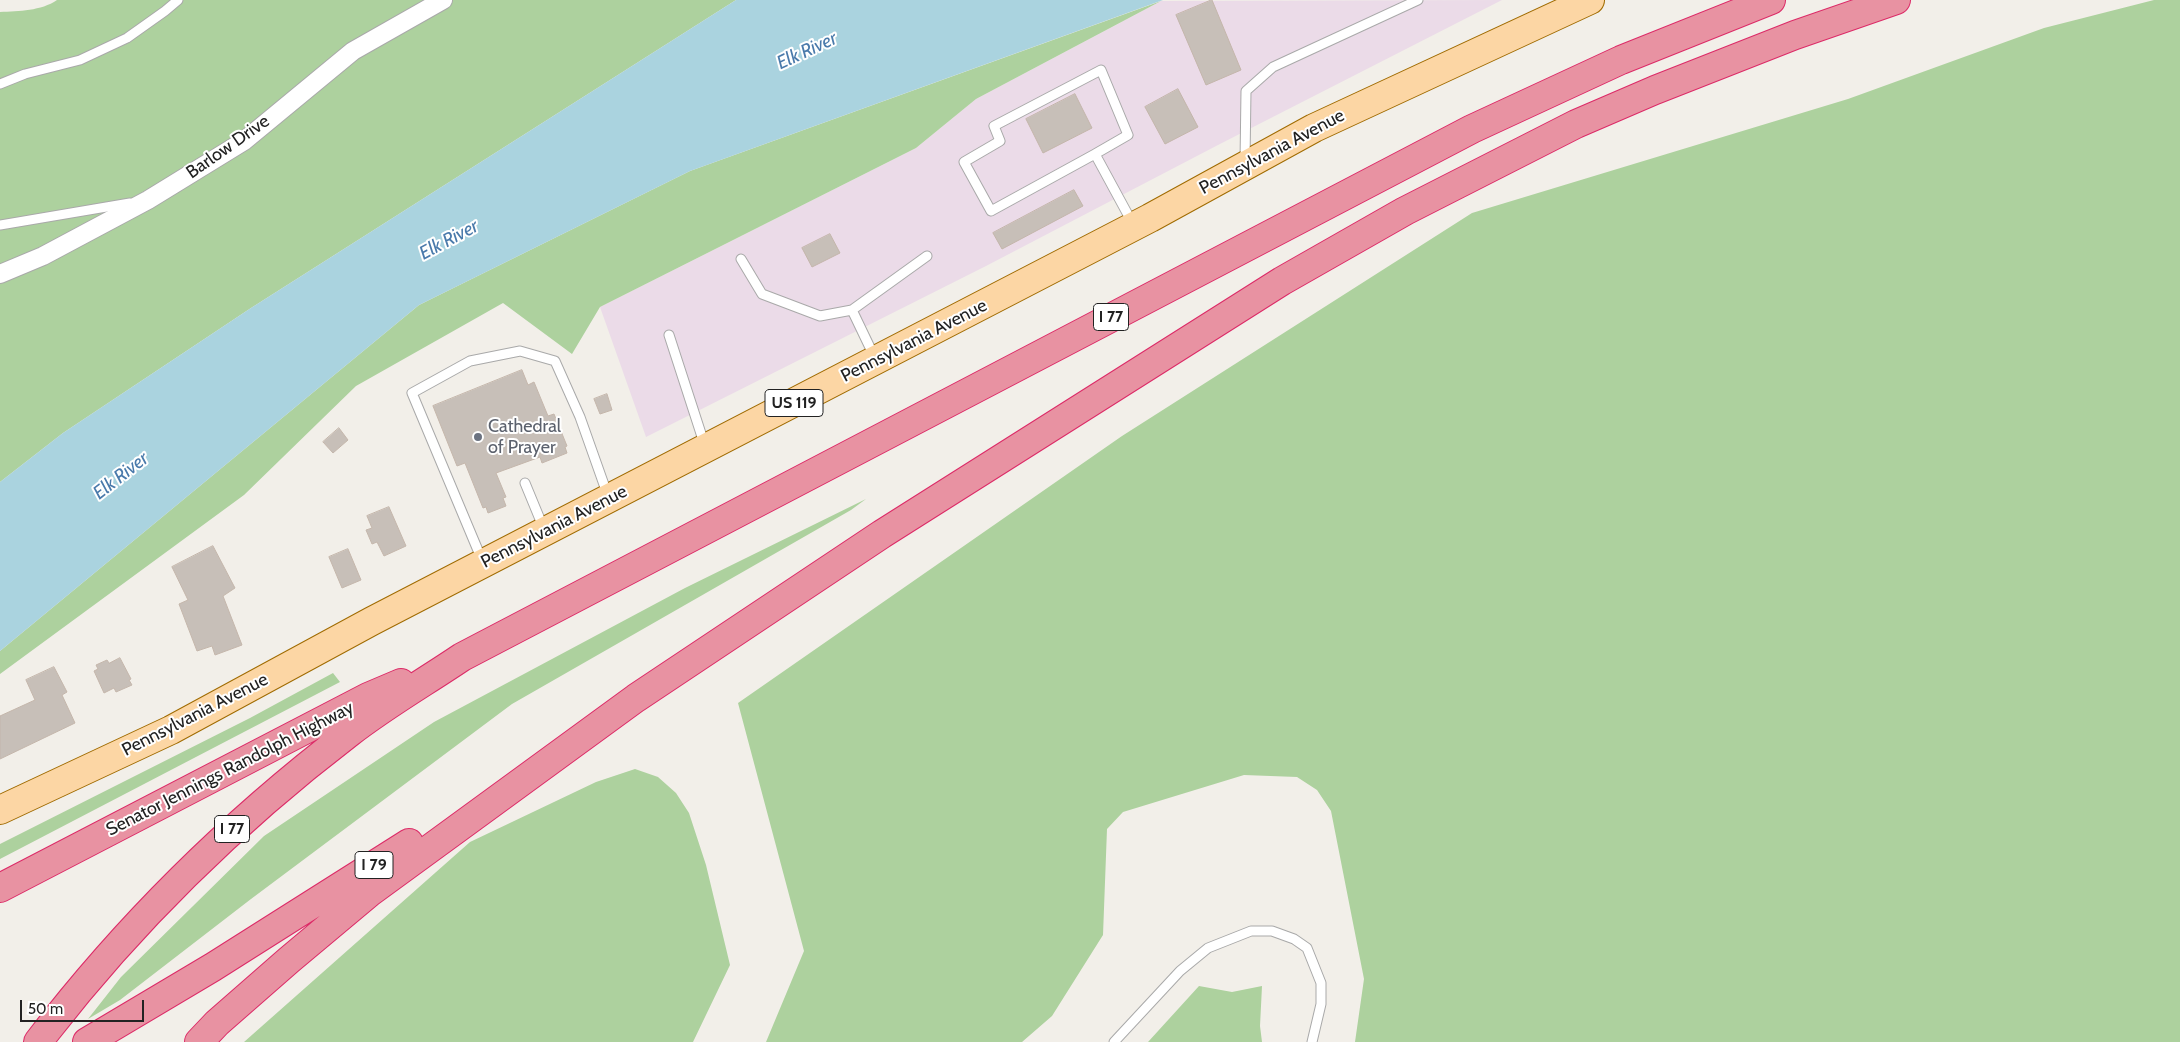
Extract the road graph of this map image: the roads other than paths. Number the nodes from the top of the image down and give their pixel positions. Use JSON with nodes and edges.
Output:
{"nodes":[{"id":1,"x":178,"y":0,"type":"edge"},
{"id":2,"x":443,"y":0,"type":"edge"},
{"id":3,"x":1418,"y":0,"type":"edge"},
{"id":4,"x":1590,"y":0,"type":"edge"},
{"id":5,"x":1771,"y":0,"type":"edge"},
{"id":6,"x":1896,"y":0,"type":"edge"},
{"id":7,"x":0,"y":84,"type":"edge"},
{"id":8,"x":1095,"y":154,"type":"junction"},
{"id":9,"x":1245,"y":166,"type":"junction"},
{"id":10,"x":148,"y":200,"type":"junction"},
{"id":11,"x":0,"y":225,"type":"edge"},
{"id":12,"x":1134,"y":226,"type":"junction"},
{"id":13,"x":927,"y":256,"type":"dead end"},
{"id":14,"x":741,"y":259,"type":"dead end"},
{"id":15,"x":0,"y":274,"type":"edge"},
{"id":16,"x":852,"y":310,"type":"junction"},
{"id":17,"x":669,"y":335,"type":"dead end"},
{"id":18,"x":876,"y":360,"type":"junction"},
{"id":19,"x":706,"y":449,"type":"junction"},
{"id":20,"x":525,"y":483,"type":"dead end"},
{"id":21,"x":609,"y":498,"type":"junction"},
{"id":22,"x":545,"y":532,"type":"junction"},
{"id":23,"x":484,"y":563,"type":"junction"},
{"id":24,"x":462,"y":658,"type":"junction"},
{"id":25,"x":636,"y":698,"type":"junction"},
{"id":26,"x":0,"y":810,"type":"edge"},
{"id":27,"x":0,"y":888,"type":"edge"},
{"id":28,"x":38,"y":1042,"type":"edge"},
{"id":29,"x":87,"y":1042,"type":"edge"},
{"id":30,"x":198,"y":1042,"type":"edge"},
{"id":31,"x":1114,"y":1042,"type":"edge"},
{"id":32,"x":1312,"y":1042,"type":"edge"}],
"edges":[{"from":1,"to":7,"type":"lane"},
{"from":2,"to":10,"type":"street","name":"Barlow Drive"},
{"from":3,"to":9,"type":"lane"},
{"from":4,"to":9,"type":"main road","name":"Pennsylvania Avenue","number":"US 119"},
{"from":5,"to":24,"type":"highway","number":"I 77"},
{"from":6,"to":25,"type":"highway"},
{"from":8,"to":8,"type":"lane"},
{"from":8,"to":12,"type":"lane"},
{"from":9,"to":12,"type":"main road","name":"Pennsylvania Avenue","number":"US 119"},
{"from":10,"to":11,"type":"lane"},
{"from":10,"to":15,"type":"street","name":"Barlow Drive"},
{"from":12,"to":18,"type":"main road","name":"Pennsylvania Avenue","number":"US 119"},
{"from":13,"to":16,"type":"lane"},
{"from":14,"to":16,"type":"lane"},
{"from":16,"to":18,"type":"lane"},
{"from":17,"to":19,"type":"lane"},
{"from":18,"to":19,"type":"main road","name":"Pennsylvania Avenue","number":"US 119"},
{"from":19,"to":21,"type":"main road","name":"Pennsylvania Avenue","number":"US 119"},
{"from":20,"to":22,"type":"lane"},
{"from":21,"to":22,"type":"main road","name":"Pennsylvania Avenue","number":"US 119"},
{"from":21,"to":23,"type":"lane"},
{"from":22,"to":23,"type":"main road","name":"Pennsylvania Avenue","number":"US 119"},
{"from":23,"to":26,"type":"main road","name":"Pennsylvania Avenue","number":"US 119"},
{"from":24,"to":27,"type":"highway","name":"Senator Jennings Randolph Highway"},
{"from":24,"to":28,"type":"highway","number":"I 77"},
{"from":25,"to":29,"type":"highway","number":"I 79"},
{"from":25,"to":30,"type":"highway"},
{"from":31,"to":32,"type":"lane"}]}
